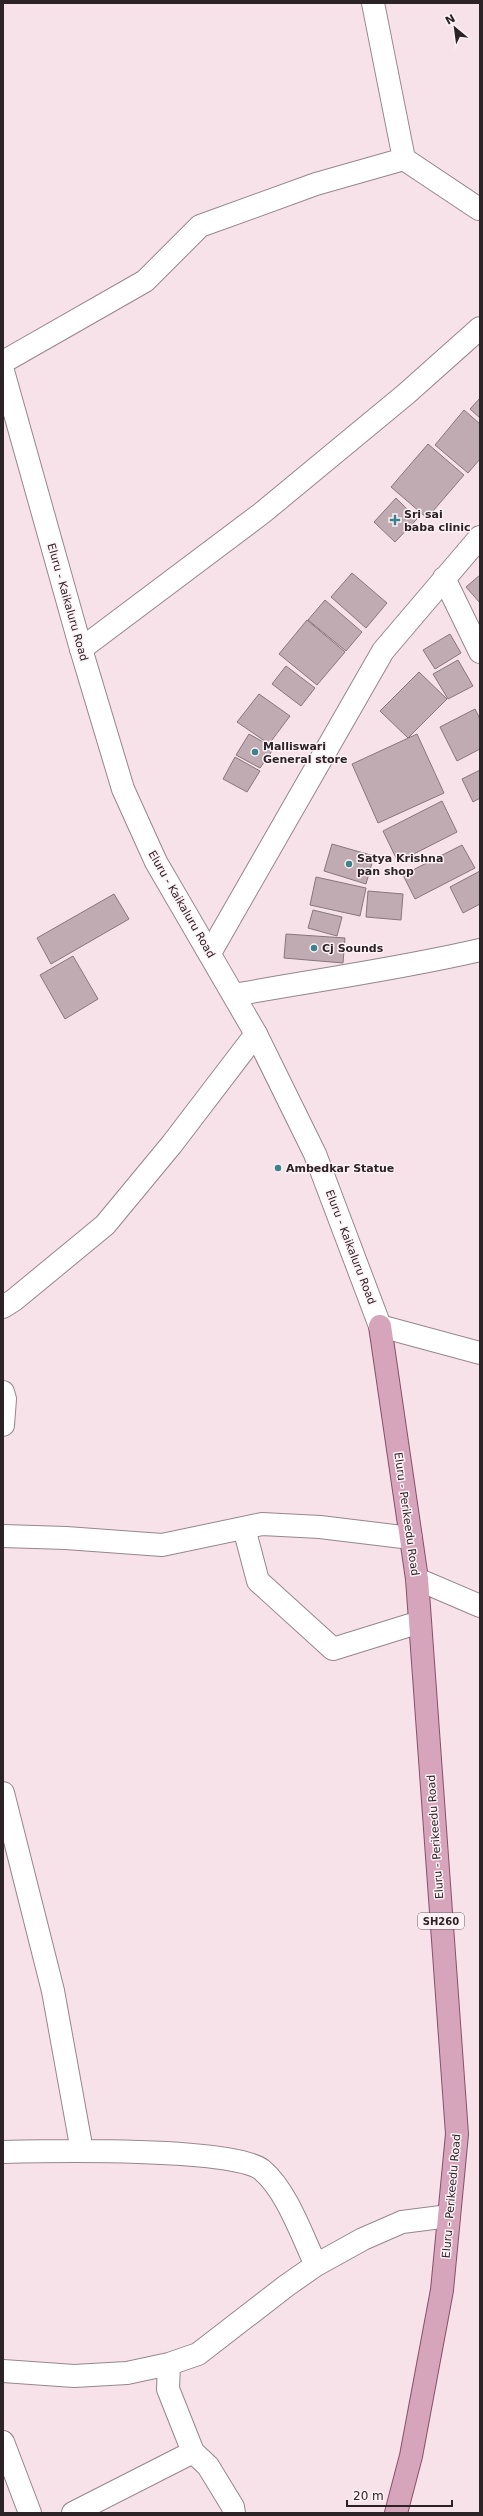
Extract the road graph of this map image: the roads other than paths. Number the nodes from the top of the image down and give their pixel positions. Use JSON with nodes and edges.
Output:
{"nodes":[{"id":1,"x":373,"y":3,"type":"edge"},
{"id":2,"x":404,"y":159,"type":"junction"},
{"id":3,"x":480,"y":209,"type":"edge"},
{"id":4,"x":480,"y":328,"type":"edge"},
{"id":5,"x":3,"y":362,"type":"edge"},
{"id":6,"x":3,"y":371,"type":"edge"},
{"id":7,"x":480,"y":537,"type":"edge"},
{"id":8,"x":444,"y":578,"type":"junction"},
{"id":9,"x":81,"y":649,"type":"junction"},
{"id":10,"x":480,"y":652,"type":"edge"},
{"id":11,"x":480,"y":950,"type":"edge"},
{"id":12,"x":210,"y":953,"type":"junction"},
{"id":13,"x":234,"y":995,"type":"junction"},
{"id":14,"x":256,"y":1034,"type":"junction"},
{"id":15,"x":3,"y":1307,"type":"edge"},
{"id":16,"x":380,"y":1326,"type":"junction"},
{"id":17,"x":480,"y":1353,"type":"edge"},
{"id":18,"x":3,"y":1392,"type":"edge"},
{"id":19,"x":3,"y":1425,"type":"edge"},
{"id":20,"x":244,"y":1528,"type":"junction"},
{"id":21,"x":3,"y":1536,"type":"edge"},
{"id":22,"x":411,"y":1538,"type":"junction"},
{"id":23,"x":417,"y":1579,"type":"junction"},
{"id":24,"x":480,"y":1606,"type":"edge"},
{"id":25,"x":420,"y":1622,"type":"junction"},
{"id":26,"x":3,"y":1793,"type":"edge"},
{"id":27,"x":3,"y":2152,"type":"edge"},
{"id":28,"x":82,"y":2152,"type":"junction"},
{"id":29,"x":449,"y":2216,"type":"junction"},
{"id":30,"x":316,"y":2265,"type":"junction"},
{"id":31,"x":169,"y":2364,"type":"junction"},
{"id":32,"x":3,"y":2372,"type":"edge"},
{"id":33,"x":3,"y":2442,"type":"edge"},
{"id":34,"x":193,"y":2452,"type":"junction"},
{"id":35,"x":30,"y":2513,"type":"edge"},
{"id":36,"x":73,"y":2513,"type":"edge"},
{"id":37,"x":234,"y":2513,"type":"edge"},
{"id":38,"x":396,"y":2513,"type":"edge"}],
"edges":[{"from":1,"to":2,"type":"street"},
{"from":2,"to":3,"type":"street"},
{"from":2,"to":5,"type":"street"},
{"from":4,"to":9,"type":"street"},
{"from":6,"to":9,"type":"street","name":"Eluru - Kaikaluru Road"},
{"from":7,"to":8,"type":"street"},
{"from":8,"to":10,"type":"street"},
{"from":8,"to":12,"type":"street"},
{"from":9,"to":12,"type":"street","name":"Eluru - Kaikaluru Road"},
{"from":11,"to":13,"type":"street"},
{"from":12,"to":13,"type":"street","name":"Eluru - Kaikaluru Road"},
{"from":13,"to":14,"type":"street","name":"Eluru - Kaikaluru Road"},
{"from":14,"to":15,"type":"street"},
{"from":14,"to":16,"type":"street","name":"Eluru - Kaikaluru Road"},
{"from":16,"to":17,"type":"street"},
{"from":16,"to":22,"type":"main road","name":"Eluru - Perikeedu Road","number":"SH260"},
{"from":18,"to":19,"type":"street"},
{"from":20,"to":21,"type":"street"},
{"from":20,"to":22,"type":"street"},
{"from":20,"to":25,"type":"street"},
{"from":22,"to":23,"type":"main road","name":"Eluru - Perikeedu Road","number":"SH260"},
{"from":23,"to":24,"type":"street"},
{"from":23,"to":25,"type":"main road","name":"Eluru - Perikeedu Road","number":"SH260"},
{"from":25,"to":29,"type":"main road","name":"Eluru - Perikeedu Road","number":"SH260"},
{"from":26,"to":28,"type":"street"},
{"from":27,"to":28,"type":"street"},
{"from":28,"to":30,"type":"street"},
{"from":29,"to":30,"type":"street"},
{"from":29,"to":38,"type":"main road","name":"Eluru - Perikeedu Road","number":"SH260"},
{"from":30,"to":31,"type":"street"},
{"from":31,"to":32,"type":"street"},
{"from":31,"to":34,"type":"street"},
{"from":33,"to":35,"type":"street"},
{"from":34,"to":36,"type":"street"},
{"from":34,"to":37,"type":"street"}]}
